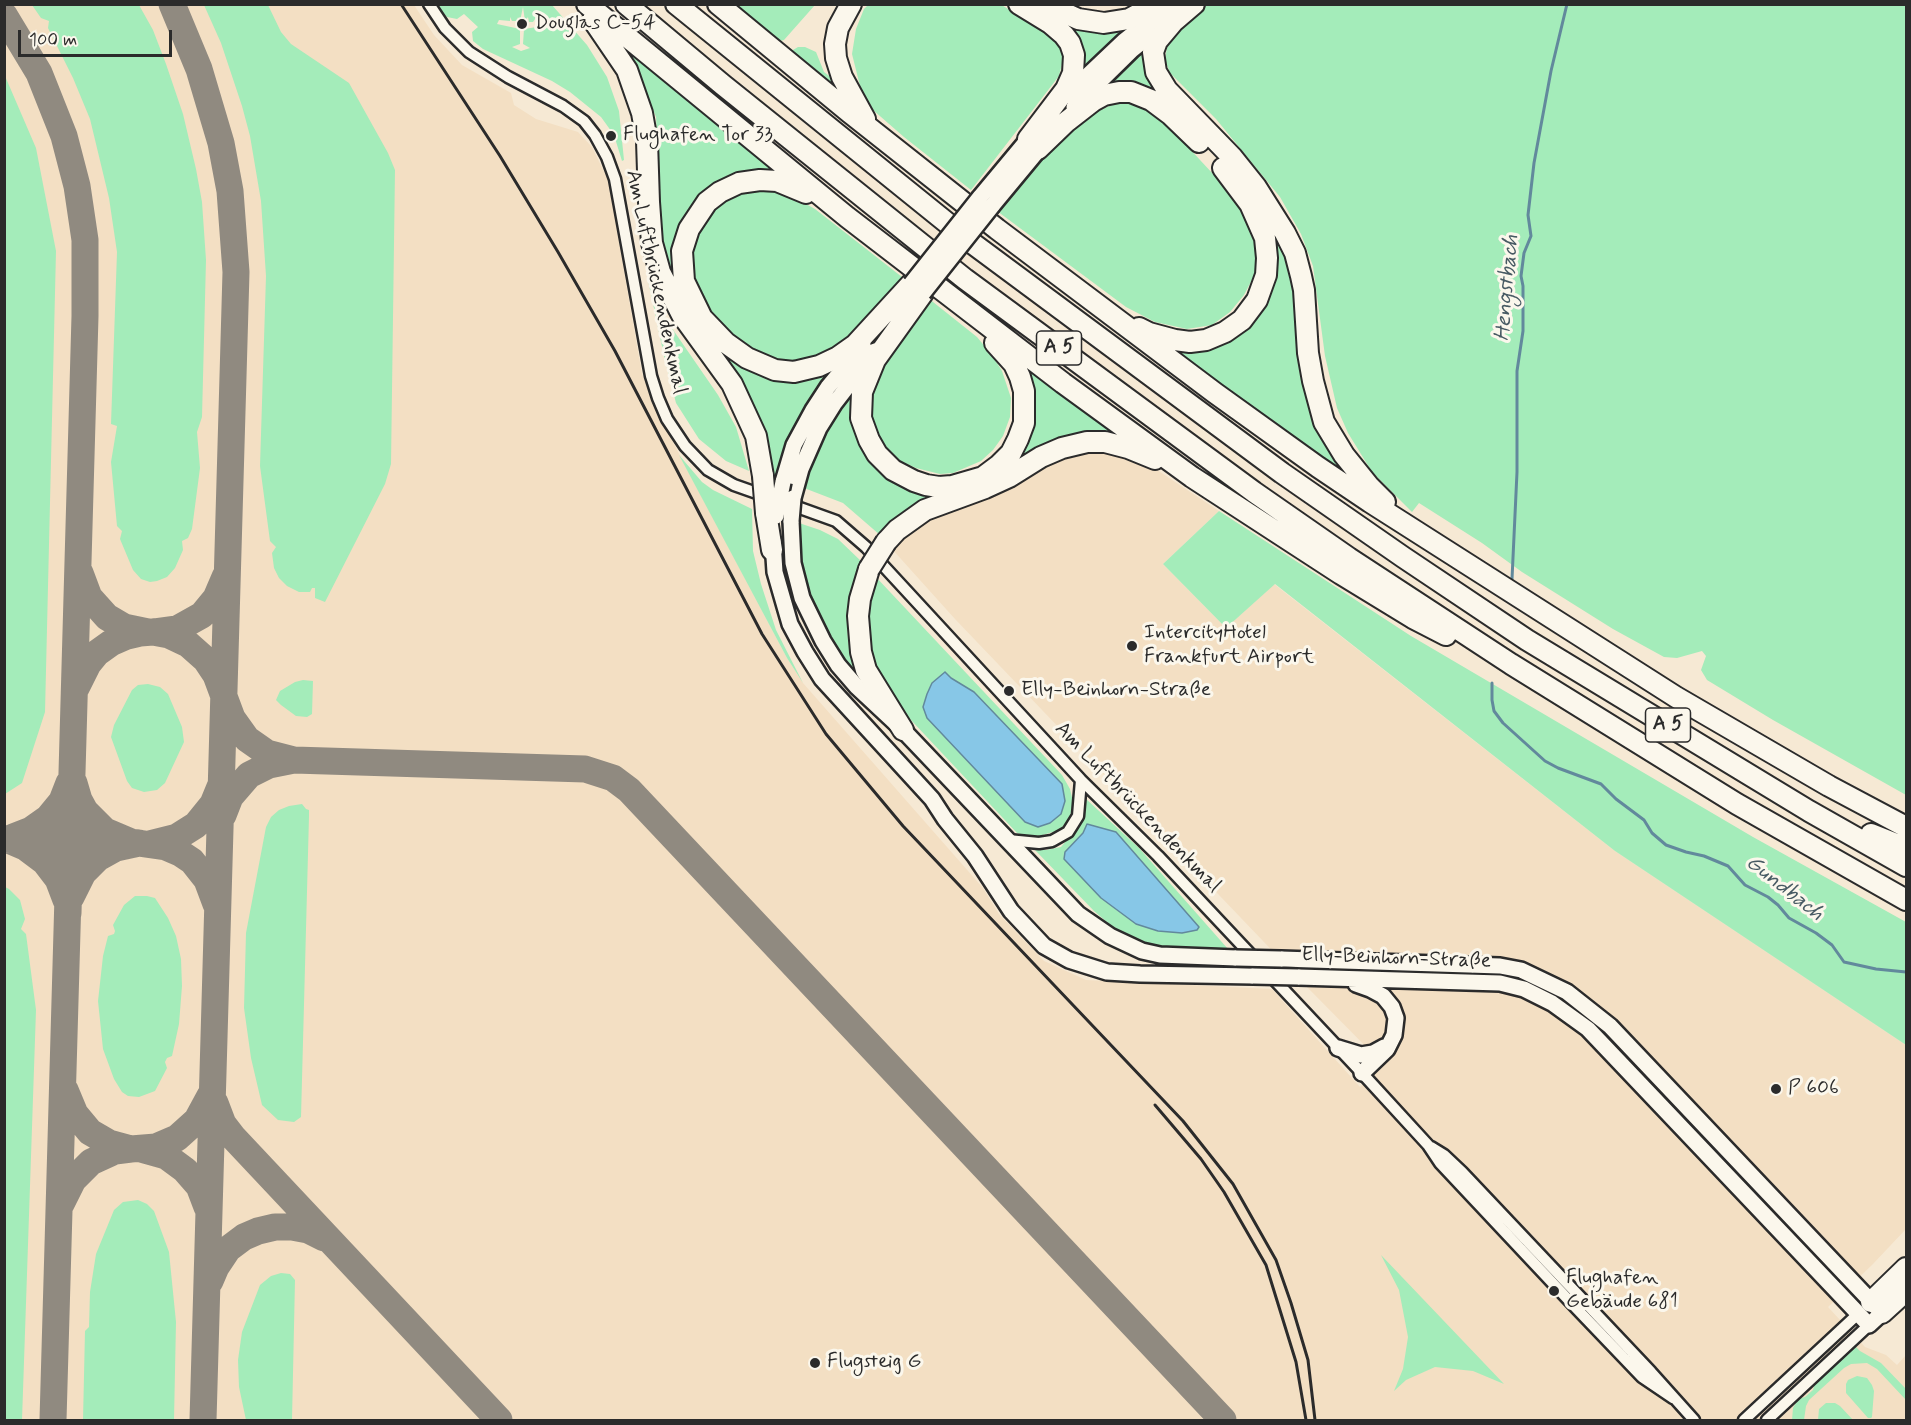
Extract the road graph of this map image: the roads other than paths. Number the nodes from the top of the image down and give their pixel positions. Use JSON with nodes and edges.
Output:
{"nodes":[{"id":1,"x":429,"y":4,"type":"edge"},
{"id":2,"x":579,"y":4,"type":"edge"},
{"id":3,"x":586,"y":4,"type":"edge"},
{"id":4,"x":626,"y":4,"type":"edge"},
{"id":5,"x":676,"y":4,"type":"edge"},
{"id":6,"x":718,"y":4,"type":"edge"},
{"id":7,"x":851,"y":4,"type":"edge"},
{"id":8,"x":1019,"y":4,"type":"edge"},
{"id":9,"x":1045,"y":4,"type":"edge"},
{"id":10,"x":1156,"y":4,"type":"edge"},
{"id":11,"x":1171,"y":4,"type":"edge"},
{"id":12,"x":1192,"y":4,"type":"edge"},
{"id":13,"x":873,"y":131,"type":"junction"},
{"id":14,"x":1033,"y":144,"type":"junction"},
{"id":15,"x":847,"y":217,"type":"junction"},
{"id":16,"x":925,"y":289,"type":"junction"},
{"id":17,"x":1100,"y":307,"type":"junction"},
{"id":18,"x":1192,"y":477,"type":"junction"},
{"id":19,"x":778,"y":517,"type":"junction"},
{"id":20,"x":1423,"y":536,"type":"junction"},
{"id":21,"x":772,"y":550,"type":"joint"},
{"id":22,"x":1511,"y":664,"type":"junction"},
{"id":23,"x":903,"y":730,"type":"junction"},
{"id":24,"x":1081,"y":780,"type":"junction"},
{"id":25,"x":1809,"y":811,"type":"junction"},
{"id":26,"x":1906,"y":827,"type":"edge"},
{"id":27,"x":1008,"y":840,"type":"junction"},
{"id":28,"x":1906,"y":848,"type":"edge"},
{"id":29,"x":1906,"y":866,"type":"edge"},
{"id":30,"x":1906,"y":900,"type":"edge"},
{"id":31,"x":1336,"y":979,"type":"junction"},
{"id":32,"x":1391,"y":1041,"type":"junction"},
{"id":33,"x":1338,"y":1048,"type":"junction"},
{"id":34,"x":1362,"y":1073,"type":"junction"},
{"id":35,"x":1906,"y":1268,"type":"edge"},
{"id":36,"x":1906,"y":1291,"type":"edge"},
{"id":37,"x":1870,"y":1313,"type":"junction"},
{"id":38,"x":1694,"y":1420,"type":"edge"},
{"id":39,"x":1744,"y":1420,"type":"edge"},
{"id":40,"x":1767,"y":1420,"type":"edge"}],
"edges":[{"from":1,"to":24,"type":"street","name":"Am Luftbrückendenkmal"},
{"from":2,"to":19,"type":"highway","bridge":true},
{"from":3,"to":15,"type":"highway"},
{"from":4,"to":22,"type":"highway","number":"A 5"},
{"from":5,"to":25,"type":"highway","number":"A 5"},
{"from":6,"to":13,"type":"highway"},
{"from":7,"to":13,"type":"highway"},
{"from":8,"to":14,"type":"highway"},
{"from":9,"to":10,"type":"highway"},
{"from":11,"to":14,"type":"street"},
{"from":12,"to":14,"type":"street"},
{"from":12,"to":20,"type":"highway"},
{"from":13,"to":17,"type":"highway"},
{"from":14,"to":16,"type":"street","name":"Elly-Beinhorn-Straße","bridge":true},
{"from":14,"to":17,"type":"highway"},
{"from":15,"to":16,"type":"highway"},
{"from":15,"to":16,"type":"highway"},
{"from":16,"to":16,"type":"highway"},
{"from":16,"to":18,"type":"highway"},
{"from":16,"to":19,"type":"street","name":"Elly-Beinhorn-Straße","bridge":true},
{"from":17,"to":20,"type":"highway"},
{"from":18,"to":22,"type":"highway"},
{"from":18,"to":23,"type":"highway","bridge":true},
{"from":19,"to":21,"type":"highway"},
{"from":19,"to":23,"type":"street","name":"Elly-Beinhorn-Straße"},
{"from":20,"to":26,"type":"highway"},
{"from":21,"to":31,"type":"street","name":"Elly-Beinhorn-Straße","bridge":true},
{"from":22,"to":30,"type":"highway","number":"A 5"},
{"from":23,"to":27,"type":"street","name":"Elly-Beinhorn-Straße"},
{"from":24,"to":27,"type":"street"},
{"from":24,"to":33,"type":"street","name":"Am Luftbrückendenkmal"},
{"from":25,"to":28,"type":"highway"},
{"from":25,"to":29,"type":"highway","number":"A 5"},
{"from":27,"to":37,"type":"street","name":"Elly-Beinhorn-Straße","bridge":true},
{"from":31,"to":32,"type":"street"},
{"from":31,"to":37,"type":"street","name":"Elly-Beinhorn-Straße"},
{"from":32,"to":33,"type":"street"},
{"from":32,"to":34,"type":"street"},
{"from":33,"to":34,"type":"street","name":"Am Luftbrückendenkmal"},
{"from":34,"to":38,"type":"street","name":"Am Luftbrückendenkmal"},
{"from":35,"to":37,"type":"highway"},
{"from":36,"to":37,"type":"highway"},
{"from":37,"to":39,"type":"street"},
{"from":37,"to":40,"type":"street"}]}
